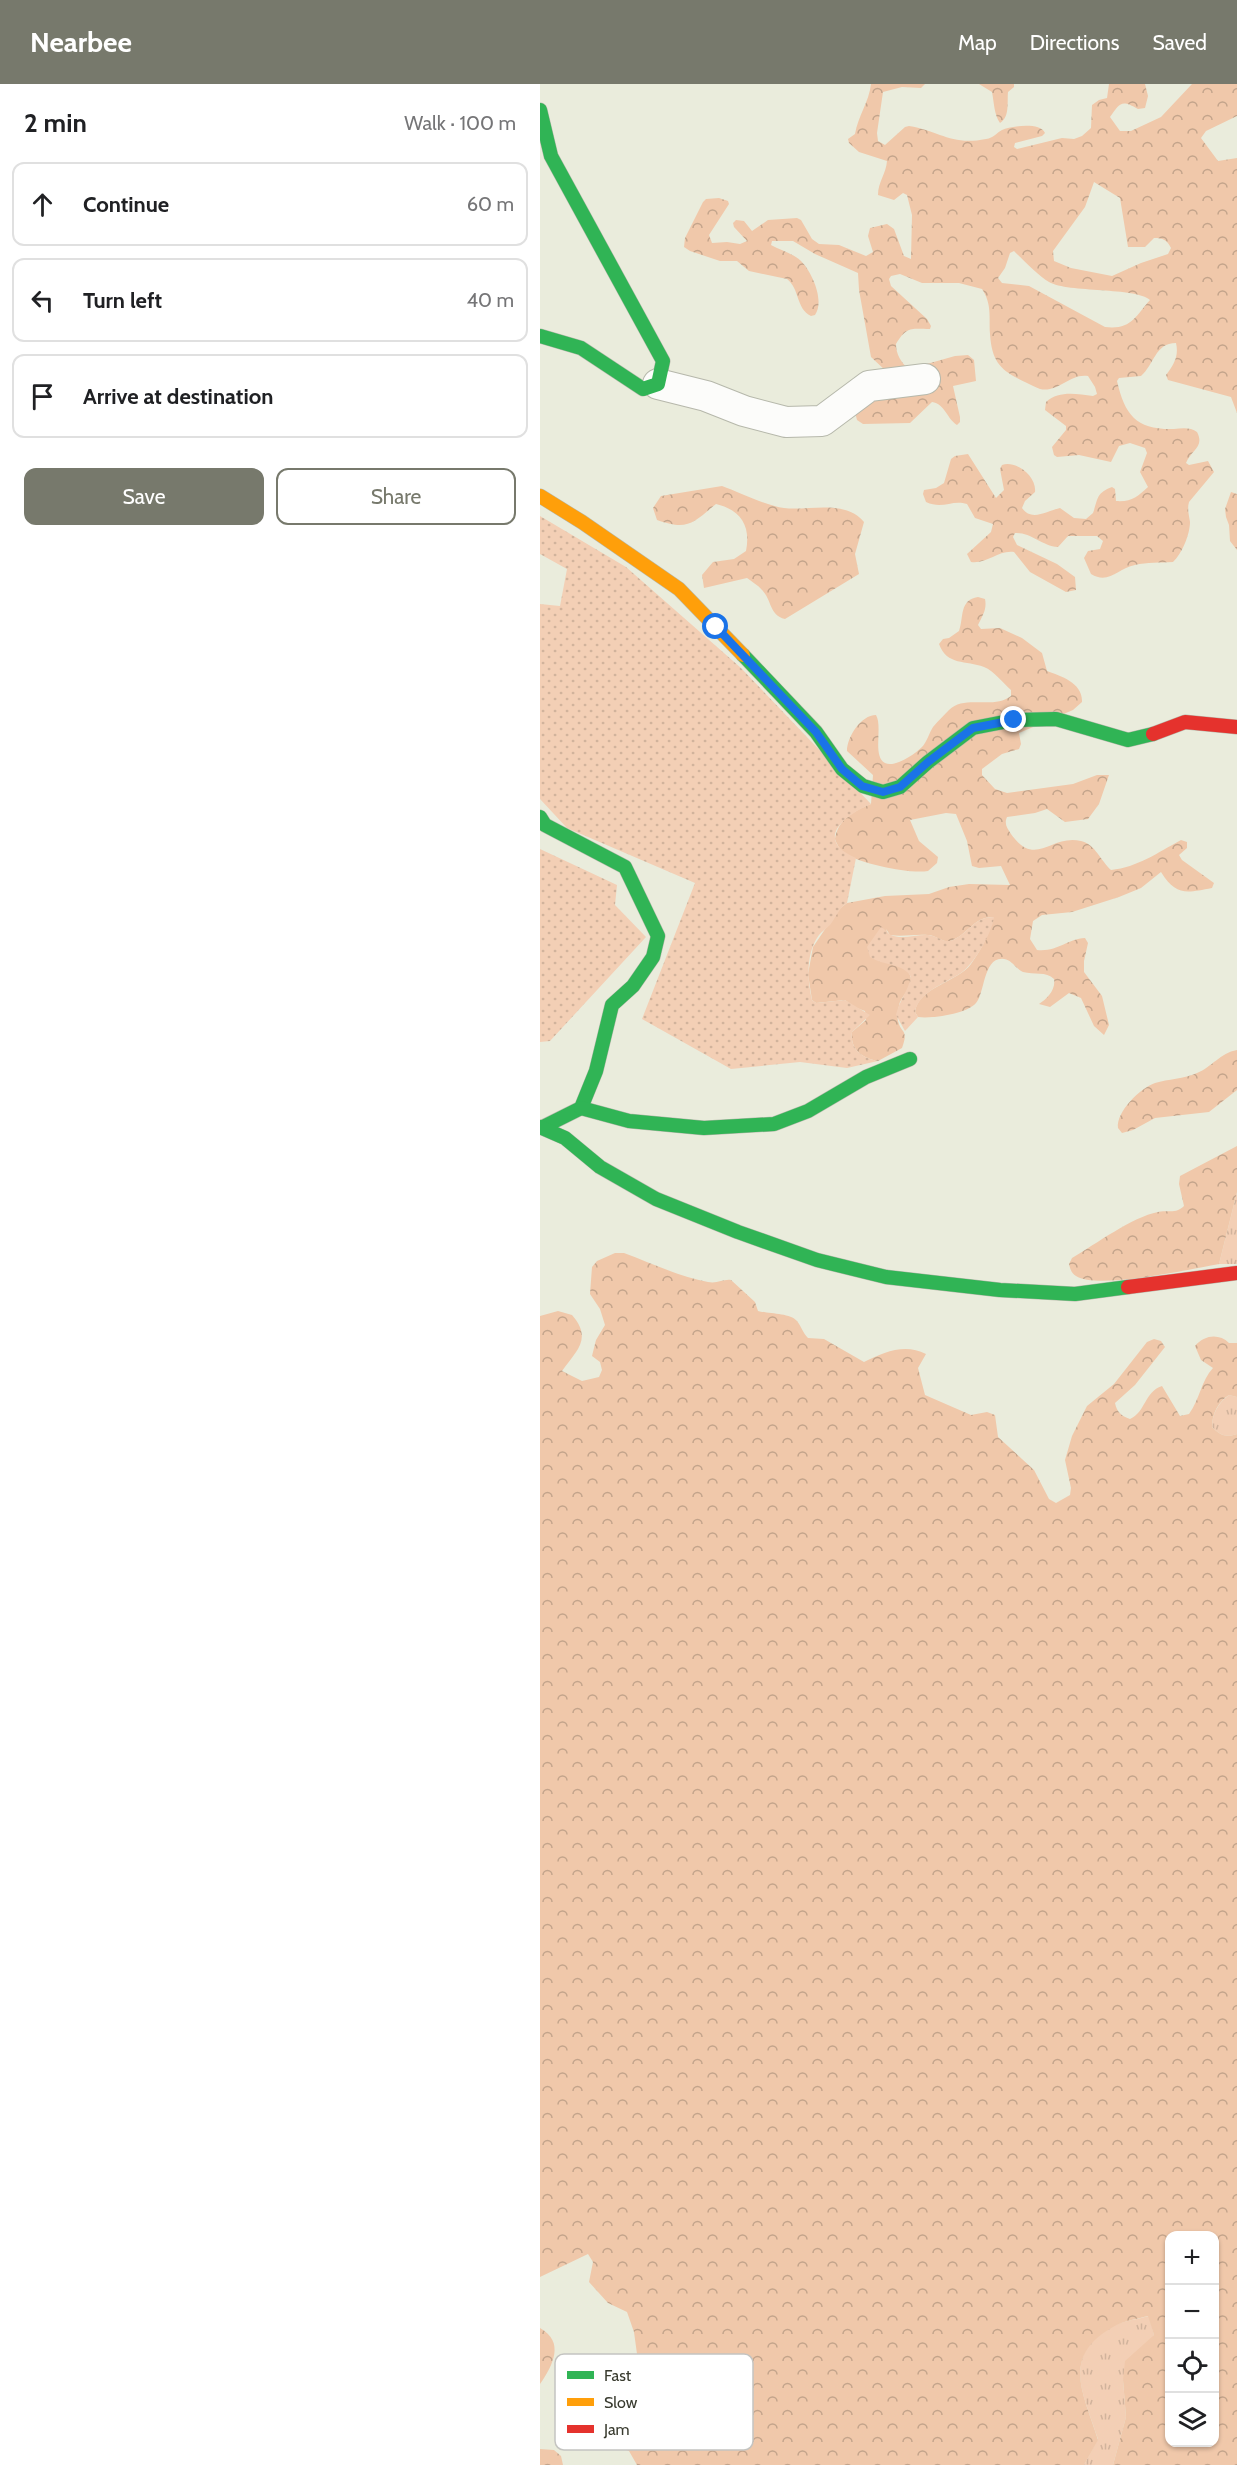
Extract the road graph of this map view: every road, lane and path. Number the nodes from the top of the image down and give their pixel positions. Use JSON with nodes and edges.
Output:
{"nodes":[{"id":1,"x":540,"y":110,"type":"edge"},
{"id":2,"x":540,"y":336,"type":"edge"},
{"id":3,"x":924,"y":379,"type":"dead end"},
{"id":4,"x":658,"y":384,"type":"junction"},
{"id":5,"x":540,"y":496,"type":"edge"},
{"id":6,"x":1237,"y":727,"type":"edge"},
{"id":7,"x":540,"y":818,"type":"edge"},
{"id":8,"x":910,"y":1059,"type":"dead end"},
{"id":9,"x":581,"y":1108,"type":"junction"},
{"id":10,"x":542,"y":1127,"type":"edge"},
{"id":11,"x":1237,"y":1273,"type":"edge"}],
"edges":[{"from":1,"to":4,"type":"street"},
{"from":2,"to":4,"type":"street"},
{"from":3,"to":4,"type":"street"},
{"from":5,"to":6,"type":"street"},
{"from":7,"to":9,"type":"street"},
{"from":8,"to":9,"type":"street"},
{"from":9,"to":10,"type":"street"},
{"from":10,"to":11,"type":"street"}]}
